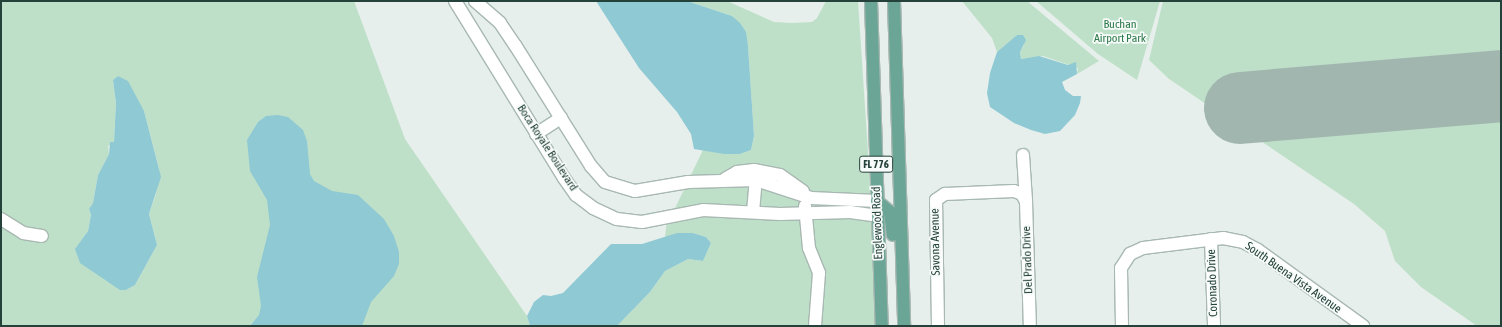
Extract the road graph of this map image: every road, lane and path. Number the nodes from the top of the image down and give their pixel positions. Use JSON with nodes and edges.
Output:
{"nodes":[{"id":1,"x":455,"y":1,"type":"edge"},
{"id":2,"x":475,"y":1,"type":"edge"},
{"id":3,"x":871,"y":1,"type":"edge"},
{"id":4,"x":894,"y":1,"type":"edge"},
{"id":5,"x":561,"y":118,"type":"junction"},
{"id":6,"x":536,"y":134,"type":"junction"},
{"id":7,"x":1023,"y":155,"type":"dead end"},
{"id":8,"x":725,"y":179,"type":"junction"},
{"id":9,"x":756,"y":180,"type":"junction"},
{"id":10,"x":808,"y":197,"type":"junction"},
{"id":11,"x":1024,"y":198,"type":"junction"},
{"id":12,"x":877,"y":201,"type":"junction"},
{"id":13,"x":753,"y":212,"type":"junction"},
{"id":14,"x":805,"y":214,"type":"junction"},
{"id":15,"x":878,"y":216,"type":"junction"},
{"id":16,"x":1,"y":219,"type":"edge"},
{"id":17,"x":42,"y":236,"type":"dead end"},
{"id":18,"x":1211,"y":239,"type":"junction"},
{"id":19,"x":904,"y":322,"type":"edge"},
{"id":20,"x":814,"y":326,"type":"edge"},
{"id":21,"x":882,"y":326,"type":"edge"},
{"id":22,"x":938,"y":326,"type":"edge"},
{"id":23,"x":1030,"y":326,"type":"edge"},
{"id":24,"x":1122,"y":326,"type":"edge"},
{"id":25,"x":1214,"y":326,"type":"edge"},
{"id":26,"x":1362,"y":326,"type":"edge"}],
"edges":[{"from":1,"to":6,"type":"street","name":"Boca Royale Boulevard"},
{"from":2,"to":5,"type":"street"},
{"from":3,"to":12,"type":"main road","name":"Englewood Road","number":"FL 776"},
{"from":4,"to":19,"type":"main road","name":"Englewood Road","number":"FL 776"},
{"from":5,"to":6,"type":"street"},
{"from":5,"to":8,"type":"street"},
{"from":6,"to":13,"type":"street","name":"Boca Royale Boulevard"},
{"from":7,"to":11,"type":"street","name":"Del Prado Drive"},
{"from":8,"to":9,"type":"street"},
{"from":8,"to":10,"type":"street"},
{"from":9,"to":10,"type":"street"},
{"from":9,"to":13,"type":"street"},
{"from":10,"to":12,"type":"street"},
{"from":10,"to":14,"type":"street"},
{"from":11,"to":22,"type":"street","name":"Savona Avenue"},
{"from":11,"to":23,"type":"street","name":"Del Prado Drive"},
{"from":12,"to":15,"type":"main road","name":"Englewood Road","number":"FL 776"},
{"from":12,"to":19,"type":"main road"},
{"from":13,"to":14,"type":"street","name":"Boca Royale Boulevard"},
{"from":14,"to":15,"type":"street","name":"Boca Royale Boulevard"},
{"from":14,"to":20,"type":"street"},
{"from":15,"to":21,"type":"main road","name":"Englewood Road","number":"FL 776"},
{"from":16,"to":17,"type":"street"},
{"from":18,"to":24,"type":"street","name":"South Buena Vista Avenue"},
{"from":18,"to":25,"type":"street","name":"Coronado Drive"},
{"from":18,"to":26,"type":"street","name":"South Buena Vista Avenue"}]}
